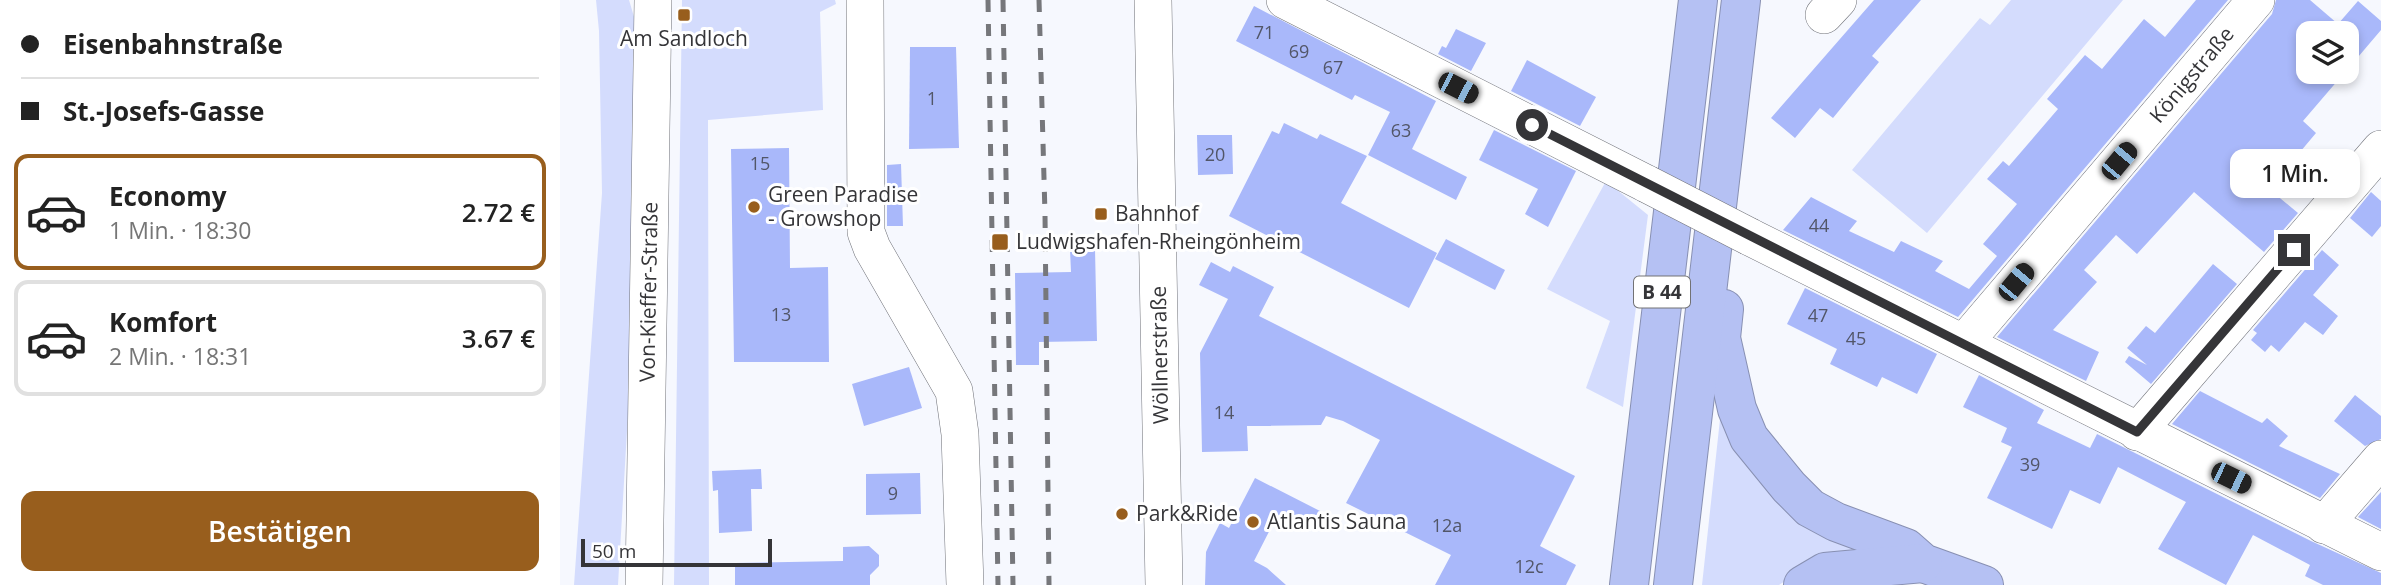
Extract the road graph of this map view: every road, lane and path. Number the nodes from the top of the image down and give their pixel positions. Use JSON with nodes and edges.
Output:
{"nodes":[{"id":1,"x":653,"y":0,"type":"edge"},
{"id":2,"x":865,"y":0,"type":"edge"},
{"id":3,"x":1153,"y":0,"type":"edge"},
{"id":4,"x":1284,"y":0,"type":"edge"},
{"id":5,"x":1698,"y":0,"type":"edge"},
{"id":6,"x":1741,"y":0,"type":"edge"},
{"id":7,"x":2256,"y":0,"type":"edge"},
{"id":8,"x":2381,"y":149,"type":"edge"},
{"id":9,"x":1717,"y":193,"type":"junction"},
{"id":10,"x":1964,"y":343,"type":"junction"},
{"id":11,"x":2137,"y":432,"type":"junction"},
{"id":12,"x":2381,"y":459,"type":"edge"},
{"id":13,"x":2324,"y":525,"type":"junction"},
{"id":14,"x":2381,"y":552,"type":"edge"},
{"id":15,"x":1923,"y":563,"type":"junction"},
{"id":16,"x":644,"y":585,"type":"edge"},
{"id":17,"x":965,"y":585,"type":"edge"},
{"id":18,"x":1164,"y":585,"type":"edge"},
{"id":19,"x":1629,"y":585,"type":"edge"},
{"id":20,"x":1673,"y":585,"type":"edge"},
{"id":21,"x":1803,"y":585,"type":"edge"},
{"id":22,"x":1984,"y":585,"type":"edge"}],
"edges":[{"from":1,"to":16,"type":"street","name":"Von-Kieffer-Straße"},
{"from":2,"to":17,"type":"street"},
{"from":3,"to":18,"type":"street","name":"Wöllnerstraße"},
{"from":4,"to":10,"type":"street","bridge":true},
{"from":5,"to":19,"type":"highway","number":"B 44"},
{"from":6,"to":9,"type":"highway","number":"B 44"},
{"from":7,"to":10,"type":"street","name":"Königstraße"},
{"from":8,"to":11,"type":"street"},
{"from":9,"to":15,"type":"highway"},
{"from":9,"to":20,"type":"highway","number":"B 44"},
{"from":10,"to":11,"type":"street"},
{"from":11,"to":13,"type":"street"},
{"from":12,"to":13,"type":"street"},
{"from":13,"to":14,"type":"street"},
{"from":15,"to":21,"type":"highway"},
{"from":15,"to":22,"type":"highway"}]}
